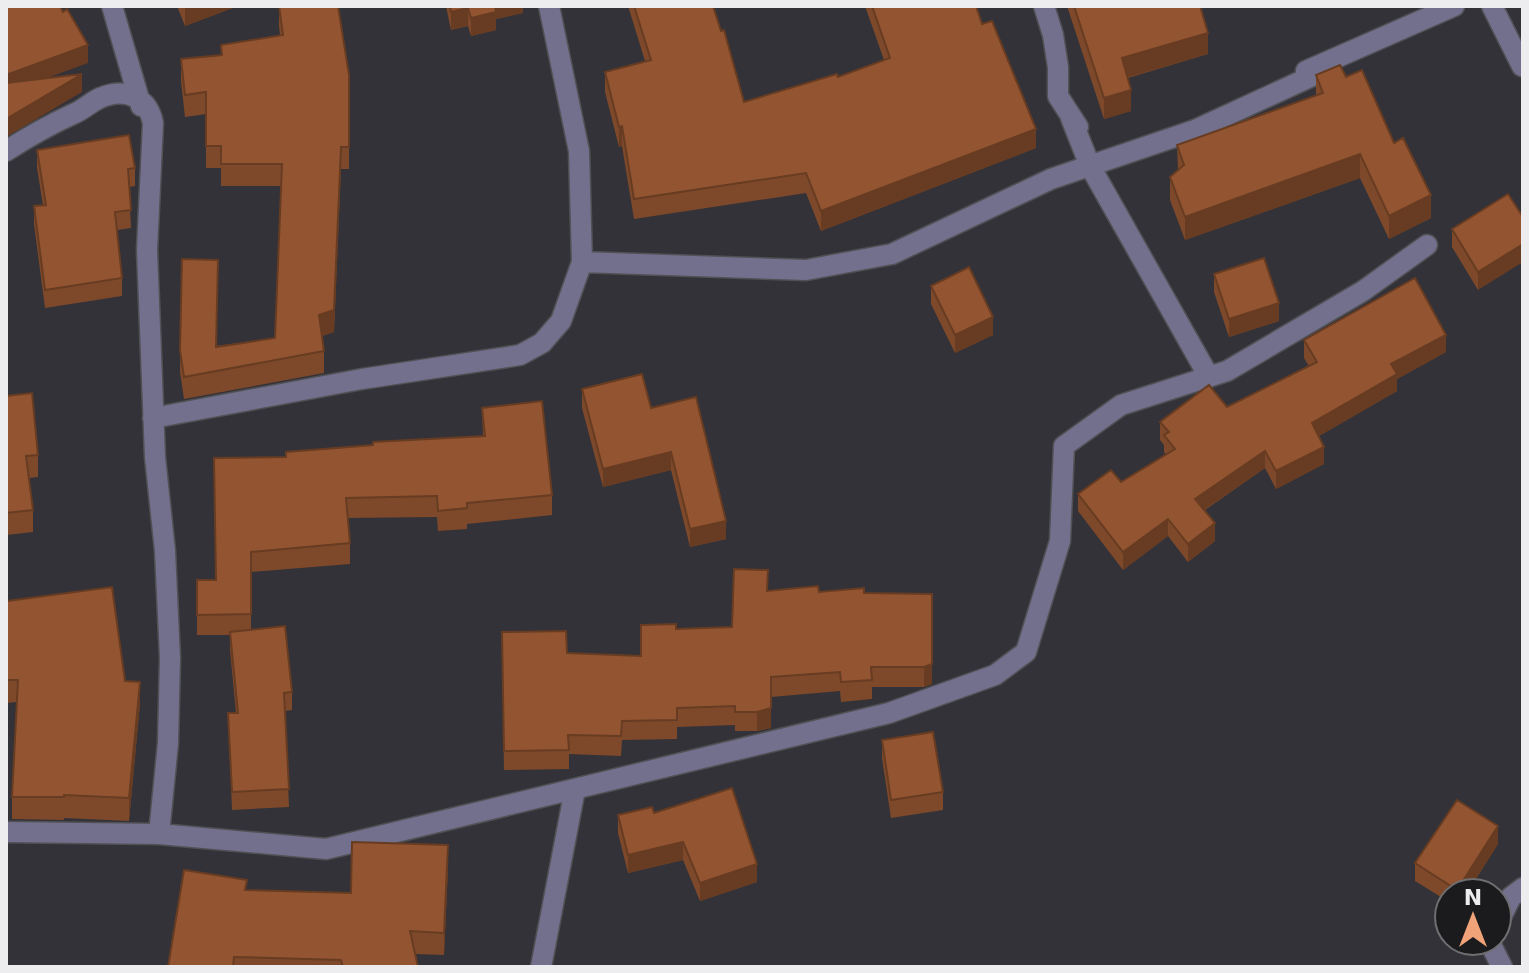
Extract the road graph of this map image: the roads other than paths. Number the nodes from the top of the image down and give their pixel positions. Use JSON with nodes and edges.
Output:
{"nodes":[{"id":1,"x":112,"y":6,"type":"edge"},
{"id":2,"x":549,"y":6,"type":"edge"},
{"id":3,"x":1044,"y":6,"type":"edge"},
{"id":4,"x":1454,"y":6,"type":"edge"},
{"id":5,"x":1492,"y":6,"type":"edge"},
{"id":6,"x":1522,"y":66,"type":"edge"},
{"id":7,"x":1321,"y":72,"type":"edge"},
{"id":8,"x":147,"y":124,"type":"dead end"},
{"id":9,"x":6,"y":151,"type":"edge"},
{"id":10,"x":1095,"y":165,"type":"junction"},
{"id":11,"x":1427,"y":245,"type":"dead end"},
{"id":12,"x":582,"y":262,"type":"junction"},
{"id":13,"x":1209,"y":377,"type":"junction"},
{"id":14,"x":153,"y":418,"type":"junction"},
{"id":15,"x":575,"y":789,"type":"junction"},
{"id":16,"x":6,"y":832,"type":"edge"},
{"id":17,"x":159,"y":834,"type":"junction"},
{"id":18,"x":541,"y":967,"type":"edge"}],
"edges":[{"from":1,"to":8,"type":"street"},
{"from":2,"to":12,"type":"street"},
{"from":3,"to":10,"type":"street"},
{"from":4,"to":10,"type":"street"},
{"from":5,"to":6,"type":"street"},
{"from":7,"to":10,"type":"street"},
{"from":9,"to":14,"type":"street"},
{"from":10,"to":12,"type":"street"},
{"from":10,"to":13,"type":"street"},
{"from":11,"to":13,"type":"street"},
{"from":12,"to":14,"type":"street"},
{"from":13,"to":15,"type":"street"},
{"from":14,"to":17,"type":"street"},
{"from":15,"to":17,"type":"street"},
{"from":15,"to":18,"type":"street"},
{"from":16,"to":17,"type":"street"}]}
